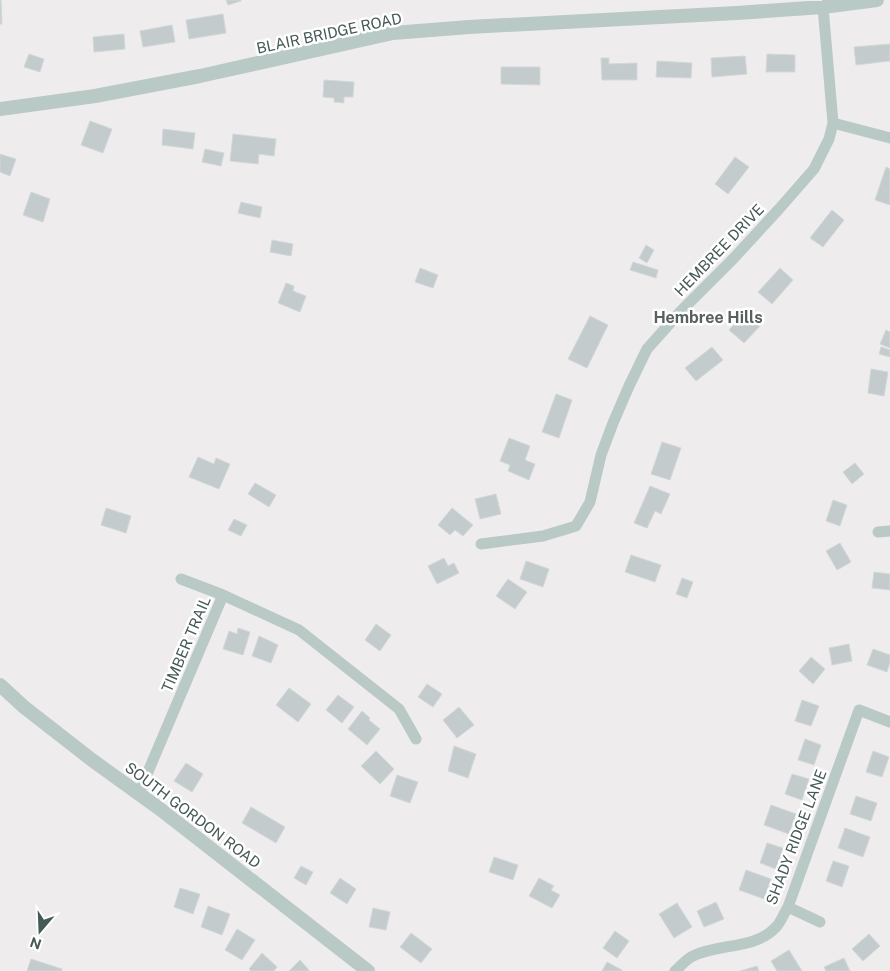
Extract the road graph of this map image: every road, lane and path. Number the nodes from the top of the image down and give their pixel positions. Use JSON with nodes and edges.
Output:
{"nodes":[{"id":1,"x":877,"y":0,"type":"edge"},
{"id":2,"x":823,"y":7,"type":"junction"},
{"id":3,"x":0,"y":109,"type":"edge"},
{"id":4,"x":833,"y":123,"type":"junction"},
{"id":5,"x":890,"y":138,"type":"edge"},
{"id":6,"x":890,"y":531,"type":"edge"},
{"id":7,"x":878,"y":532,"type":"dead end"},
{"id":8,"x":481,"y":544,"type":"dead end"},
{"id":9,"x":181,"y":579,"type":"dead end"},
{"id":10,"x":223,"y":595,"type":"junction"},
{"id":11,"x":0,"y":685,"type":"edge"},
{"id":12,"x":890,"y":722,"type":"edge"},
{"id":13,"x":416,"y":739,"type":"dead end"},
{"id":14,"x":139,"y":794,"type":"junction"},
{"id":15,"x":788,"y":907,"type":"junction"},
{"id":16,"x":820,"y":922,"type":"dead end"},
{"id":17,"x":368,"y":971,"type":"edge"},
{"id":18,"x":675,"y":971,"type":"edge"}],
"edges":[{"from":1,"to":2,"type":"street","name":"BLAIR BRIDGE ROAD"},
{"from":2,"to":3,"type":"street","name":"BLAIR BRIDGE ROAD"},
{"from":2,"to":4,"type":"street","name":"HEMBREE DRIVE"},
{"from":4,"to":5,"type":"street"},
{"from":4,"to":8,"type":"street","name":"HEMBREE DRIVE"},
{"from":6,"to":7,"type":"street"},
{"from":9,"to":10,"type":"street"},
{"from":10,"to":13,"type":"street","name":"TIMBER TRAIL"},
{"from":10,"to":14,"type":"street","name":"TIMBER TRAIL"},
{"from":11,"to":14,"type":"street","name":"SOUTH GORDON ROAD"},
{"from":12,"to":15,"type":"street","name":"SHADY RIDGE LANE"},
{"from":14,"to":17,"type":"street","name":"SOUTH GORDON ROAD"},
{"from":15,"to":16,"type":"street"},
{"from":15,"to":18,"type":"street","name":"SHADY RIDGE LANE"}]}
